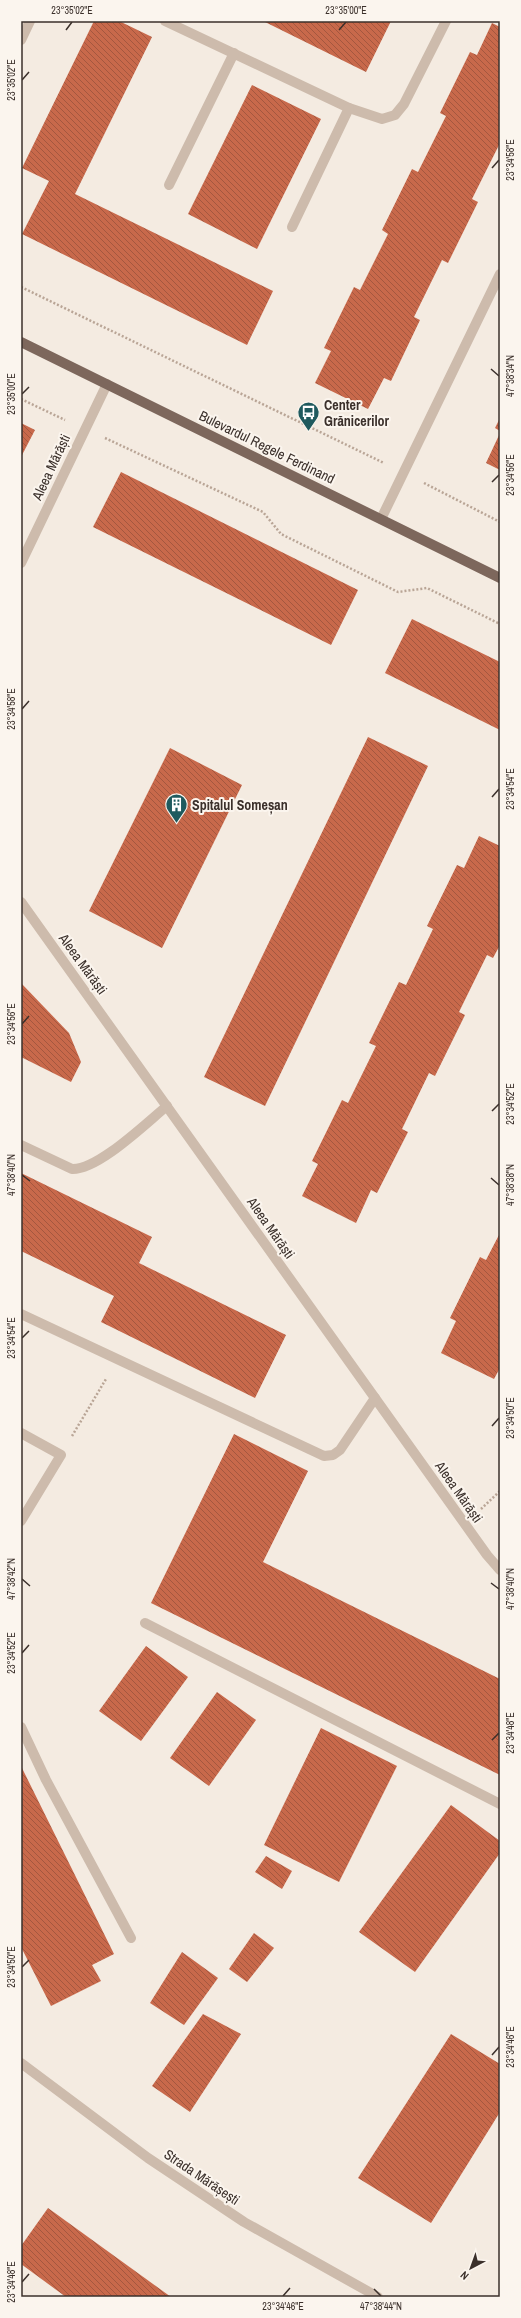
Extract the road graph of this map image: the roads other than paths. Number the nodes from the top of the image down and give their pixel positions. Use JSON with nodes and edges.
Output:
{"nodes":[{"id":1,"x":30,"y":21,"type":"edge"},
{"id":2,"x":165,"y":21,"type":"edge"},
{"id":3,"x":446,"y":21,"type":"edge"},
{"id":4,"x":21,"y":40,"type":"edge"},
{"id":5,"x":234,"y":54,"type":"junction"},
{"id":6,"x":349,"y":108,"type":"junction"},
{"id":7,"x":169,"y":185,"type":"dead end"},
{"id":8,"x":292,"y":227,"type":"dead end"},
{"id":9,"x":500,"y":274,"type":"edge"},
{"id":10,"x":21,"y":342,"type":"edge"},
{"id":11,"x":107,"y":384,"type":"junction"},
{"id":12,"x":381,"y":519,"type":"junction"},
{"id":13,"x":21,"y":563,"type":"edge"},
{"id":14,"x":500,"y":578,"type":"edge"},
{"id":15,"x":21,"y":902,"type":"edge"},
{"id":16,"x":167,"y":1106,"type":"junction"},
{"id":17,"x":21,"y":1145,"type":"edge"},
{"id":18,"x":21,"y":1314,"type":"edge"},
{"id":19,"x":375,"y":1398,"type":"junction"},
{"id":20,"x":21,"y":1433,"type":"edge"},
{"id":21,"x":21,"y":1521,"type":"edge"},
{"id":22,"x":500,"y":1570,"type":"edge"},
{"id":23,"x":145,"y":1623,"type":"dead end"},
{"id":24,"x":21,"y":1727,"type":"edge"},
{"id":25,"x":500,"y":1804,"type":"edge"},
{"id":26,"x":131,"y":1938,"type":"dead end"},
{"id":27,"x":21,"y":2063,"type":"edge"},
{"id":28,"x":378,"y":2297,"type":"edge"}],
"edges":[{"from":1,"to":4,"type":"street"},
{"from":2,"to":5,"type":"street"},
{"from":3,"to":6,"type":"street"},
{"from":5,"to":6,"type":"street"},
{"from":5,"to":7,"type":"street"},
{"from":6,"to":8,"type":"street"},
{"from":9,"to":12,"type":"street"},
{"from":10,"to":11,"type":"main road","name":"Bulevardul Regele Ferdinand"},
{"from":11,"to":12,"type":"main road","name":"Bulevardul Regele Ferdinand"},
{"from":11,"to":13,"type":"street","name":"Aleea Mărăști"},
{"from":12,"to":14,"type":"main road","name":"Bulevardul Regele Ferdinand"},
{"from":15,"to":16,"type":"street","name":"Aleea Mărăști"},
{"from":16,"to":17,"type":"street"},
{"from":16,"to":19,"type":"street","name":"Aleea Mărăști"},
{"from":18,"to":19,"type":"street"},
{"from":19,"to":22,"type":"street","name":"Aleea Mărăști"},
{"from":20,"to":21,"type":"street"},
{"from":23,"to":25,"type":"street"},
{"from":24,"to":26,"type":"street"},
{"from":27,"to":28,"type":"street","name":"Strada Mărășești"}]}
